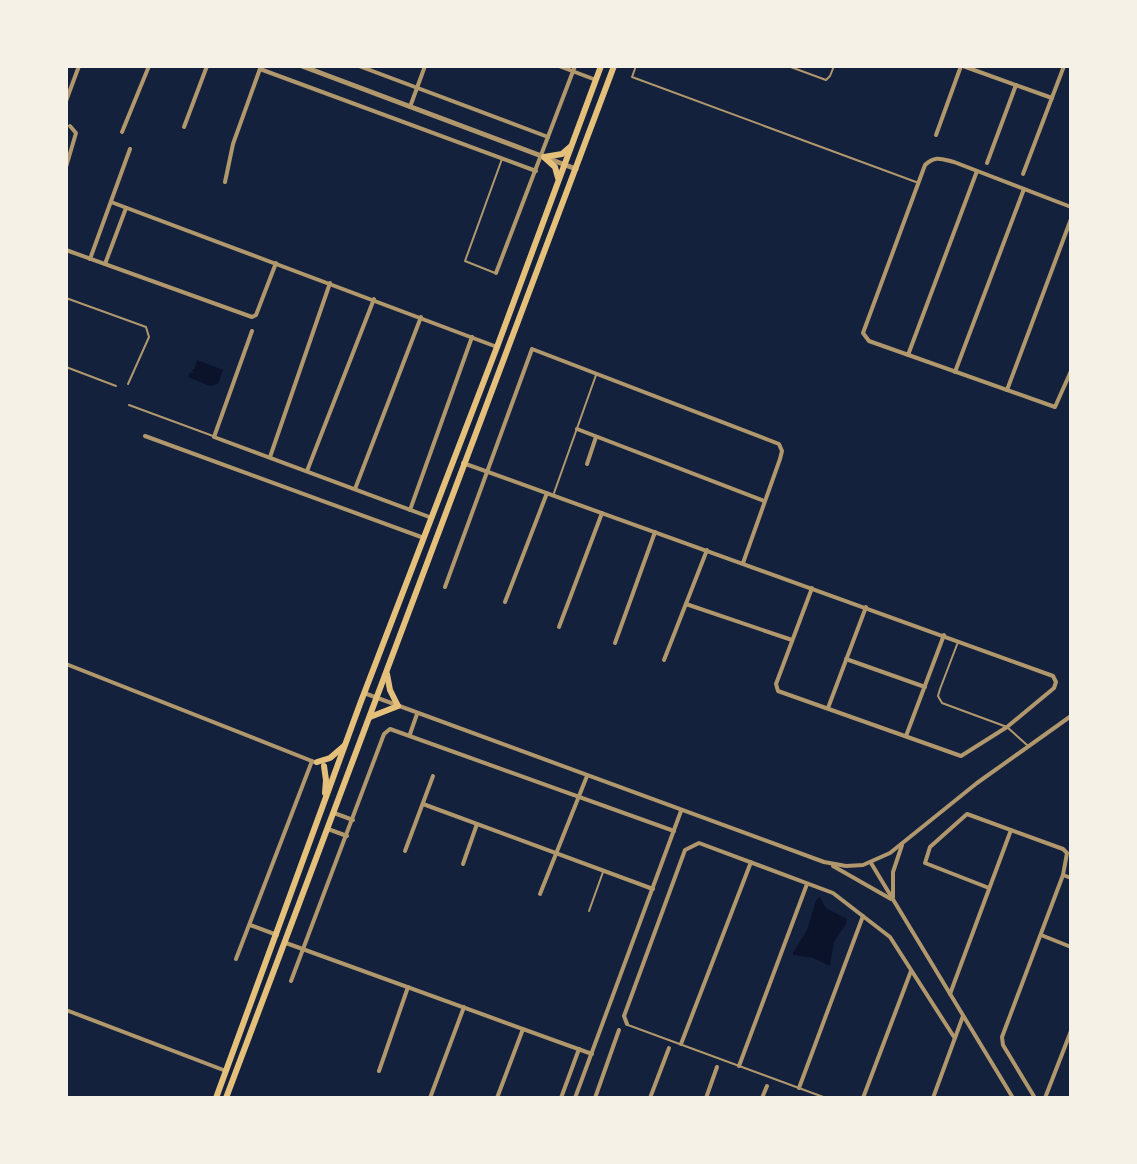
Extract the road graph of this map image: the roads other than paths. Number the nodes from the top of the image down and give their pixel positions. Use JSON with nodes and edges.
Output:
{"nodes":[{"id":1,"x":79,"y":66,"type":"edge"},
{"id":2,"x":149,"y":66,"type":"edge"},
{"id":3,"x":207,"y":66,"type":"edge"},
{"id":4,"x":302,"y":66,"type":"edge"},
{"id":5,"x":359,"y":66,"type":"edge"},
{"id":6,"x":425,"y":66,"type":"edge"},
{"id":7,"x":559,"y":66,"type":"edge"},
{"id":8,"x":601,"y":66,"type":"edge"},
{"id":9,"x":614,"y":66,"type":"edge"},
{"id":10,"x":636,"y":66,"type":"edge"},
{"id":11,"x":788,"y":66,"type":"edge"},
{"id":12,"x":834,"y":66,"type":"edge"},
{"id":13,"x":962,"y":66,"type":"edge"},
{"id":14,"x":1064,"y":66,"type":"edge"},
{"id":15,"x":260,"y":67,"type":"edge"},
{"id":16,"x":574,"y":69,"type":"edge"},
{"id":17,"x":596,"y":80,"type":"junction"},
{"id":18,"x":1016,"y":85,"type":"junction"},
{"id":19,"x":417,"y":88,"type":"junction"},
{"id":20,"x":1052,"y":98,"type":"junction"},
{"id":21,"x":66,"y":101,"type":"edge"},
{"id":22,"x":410,"y":107,"type":"junction"},
{"id":23,"x":70,"y":126,"type":"dead end"},
{"id":24,"x":184,"y":127,"type":"dead end"},
{"id":25,"x":122,"y":132,"type":"dead end"},
{"id":26,"x":936,"y":135,"type":"dead end"},
{"id":27,"x":549,"y":137,"type":"junction"},
{"id":28,"x":571,"y":145,"type":"junction"},
{"id":29,"x":130,"y":149,"type":"dead end"},
{"id":30,"x":543,"y":157,"type":"junction"},
{"id":31,"x":502,"y":159,"type":"junction"},
{"id":32,"x":987,"y":163,"type":"dead end"},
{"id":33,"x":564,"y":165,"type":"junction"},
{"id":34,"x":66,"y":167,"type":"edge"},
{"id":35,"x":576,"y":169,"type":"junction"},
{"id":36,"x":536,"y":171,"type":"junction"},
{"id":37,"x":977,"y":171,"type":"junction"},
{"id":38,"x":1023,"y":174,"type":"dead end"},
{"id":39,"x":558,"y":181,"type":"junction"},
{"id":40,"x":225,"y":182,"type":"dead end"},
{"id":41,"x":918,"y":183,"type":"junction"},
{"id":42,"x":1024,"y":189,"type":"junction"},
{"id":43,"x":111,"y":202,"type":"junction"},
{"id":44,"x":1071,"y":207,"type":"edge"},
{"id":45,"x":126,"y":208,"type":"junction"},
{"id":46,"x":1071,"y":219,"type":"edge"},
{"id":47,"x":66,"y":250,"type":"edge"},
{"id":48,"x":90,"y":259,"type":"junction"},
{"id":49,"x":276,"y":263,"type":"junction"},
{"id":50,"x":105,"y":264,"type":"junction"},
{"id":51,"x":496,"y":273,"type":"joint"},
{"id":52,"x":330,"y":283,"type":"junction"},
{"id":53,"x":66,"y":298,"type":"edge"},
{"id":54,"x":374,"y":299,"type":"junction"},
{"id":55,"x":421,"y":317,"type":"junction"},
{"id":56,"x":252,"y":331,"type":"dead end"},
{"id":57,"x":472,"y":337,"type":"junction"},
{"id":58,"x":497,"y":347,"type":"junction"},
{"id":59,"x":908,"y":355,"type":"junction"},
{"id":60,"x":66,"y":367,"type":"edge"},
{"id":61,"x":1071,"y":371,"type":"edge"},
{"id":62,"x":955,"y":372,"type":"junction"},
{"id":63,"x":597,"y":373,"type":"junction"},
{"id":64,"x":128,"y":384,"type":"dead end"},
{"id":65,"x":116,"y":386,"type":"dead end"},
{"id":66,"x":1068,"y":387,"type":"edge"},
{"id":67,"x":1007,"y":390,"type":"junction"},
{"id":68,"x":130,"y":406,"type":"dead end"},
{"id":69,"x":577,"y":429,"type":"junction"},
{"id":70,"x":145,"y":436,"type":"dead end"},
{"id":71,"x":214,"y":437,"type":"junction"},
{"id":72,"x":596,"y":437,"type":"junction"},
{"id":73,"x":270,"y":457,"type":"junction"},
{"id":74,"x":463,"y":463,"type":"junction"},
{"id":75,"x":587,"y":464,"type":"dead end"},
{"id":76,"x":307,"y":471,"type":"junction"},
{"id":77,"x":487,"y":472,"type":"junction"},
{"id":78,"x":355,"y":489,"type":"junction"},
{"id":79,"x":550,"y":494,"type":"junction"},
{"id":80,"x":764,"y":501,"type":"junction"},
{"id":81,"x":410,"y":510,"type":"junction"},
{"id":82,"x":602,"y":513,"type":"junction"},
{"id":83,"x":432,"y":518,"type":"junction"},
{"id":84,"x":656,"y":532,"type":"junction"},
{"id":85,"x":424,"y":538,"type":"junction"},
{"id":86,"x":707,"y":550,"type":"junction"},
{"id":87,"x":743,"y":563,"type":"junction"},
{"id":88,"x":445,"y":587,"type":"dead end"},
{"id":89,"x":812,"y":588,"type":"junction"},
{"id":90,"x":505,"y":602,"type":"dead end"},
{"id":91,"x":686,"y":604,"type":"junction"},
{"id":92,"x":866,"y":607,"type":"junction"},
{"id":93,"x":559,"y":627,"type":"dead end"},
{"id":94,"x":944,"y":635,"type":"junction"},
{"id":95,"x":792,"y":640,"type":"junction"},
{"id":96,"x":958,"y":641,"type":"junction"},
{"id":97,"x":615,"y":643,"type":"dead end"},
{"id":98,"x":846,"y":659,"type":"junction"},
{"id":99,"x":664,"y":660,"type":"dead end"},
{"id":100,"x":66,"y":664,"type":"edge"},
{"id":101,"x":387,"y":671,"type":"junction"},
{"id":102,"x":925,"y":687,"type":"junction"},
{"id":103,"x":364,"y":693,"type":"junction"},
{"id":104,"x":377,"y":698,"type":"junction"},
{"id":105,"x":398,"y":706,"type":"junction"},
{"id":106,"x":828,"y":708,"type":"junction"},
{"id":107,"x":417,"y":713,"type":"junction"},
{"id":108,"x":1071,"y":716,"type":"edge"},
{"id":109,"x":370,"y":717,"type":"junction"},
{"id":110,"x":1007,"y":727,"type":"junction"},
{"id":111,"x":411,"y":730,"type":"junction"},
{"id":112,"x":906,"y":736,"type":"junction"},
{"id":113,"x":1027,"y":745,"type":"junction"},
{"id":114,"x":345,"y":746,"type":"junction"},
{"id":115,"x":317,"y":763,"type":"junction"},
{"id":116,"x":336,"y":770,"type":"junction"},
{"id":117,"x":349,"y":775,"type":"junction"},
{"id":118,"x":433,"y":776,"type":"dead end"},
{"id":119,"x":587,"y":776,"type":"junction"},
{"id":120,"x":579,"y":796,"type":"junction"},
{"id":121,"x":423,"y":804,"type":"junction"},
{"id":122,"x":322,"y":808,"type":"junction"},
{"id":123,"x":681,"y":811,"type":"junction"},
{"id":124,"x":334,"y":813,"type":"junction"},
{"id":125,"x":353,"y":820,"type":"junction"},
{"id":126,"x":477,"y":824,"type":"junction"},
{"id":127,"x":328,"y":829,"type":"junction"},
{"id":128,"x":1011,"y":830,"type":"junction"},
{"id":129,"x":674,"y":831,"type":"junction"},
{"id":130,"x":347,"y":836,"type":"junction"},
{"id":131,"x":902,"y":845,"type":"junction"},
{"id":132,"x":405,"y":851,"type":"dead end"},
{"id":133,"x":556,"y":853,"type":"junction"},
{"id":134,"x":751,"y":862,"type":"junction"},
{"id":135,"x":871,"y":863,"type":"junction"},
{"id":136,"x":463,"y":864,"type":"dead end"},
{"id":137,"x":830,"y":864,"type":"junction"},
{"id":138,"x":603,"y":871,"type":"junction"},
{"id":139,"x":1063,"y":875,"type":"junction"},
{"id":140,"x":1071,"y":878,"type":"edge"},
{"id":141,"x":807,"y":884,"type":"junction"},
{"id":142,"x":989,"y":888,"type":"junction"},
{"id":143,"x":653,"y":889,"type":"junction"},
{"id":144,"x":540,"y":894,"type":"dead end"},
{"id":145,"x":893,"y":900,"type":"junction"},
{"id":146,"x":589,"y":911,"type":"dead end"},
{"id":147,"x":863,"y":916,"type":"junction"},
{"id":148,"x":250,"y":925,"type":"junction"},
{"id":149,"x":277,"y":935,"type":"junction"},
{"id":150,"x":1041,"y":935,"type":"junction"},
{"id":151,"x":284,"y":943,"type":"junction"},
{"id":152,"x":1071,"y":947,"type":"edge"},
{"id":153,"x":304,"y":950,"type":"junction"},
{"id":154,"x":236,"y":959,"type":"dead end"},
{"id":155,"x":911,"y":971,"type":"junction"},
{"id":156,"x":291,"y":981,"type":"dead end"},
{"id":157,"x":408,"y":987,"type":"junction"},
{"id":158,"x":950,"y":994,"type":"junction"},
{"id":159,"x":464,"y":1007,"type":"junction"},
{"id":160,"x":66,"y":1010,"type":"edge"},
{"id":161,"x":963,"y":1016,"type":"junction"},
{"id":162,"x":627,"y":1024,"type":"joint"},
{"id":163,"x":523,"y":1028,"type":"junction"},
{"id":164,"x":619,"y":1030,"type":"dead end"},
{"id":165,"x":1071,"y":1031,"type":"edge"},
{"id":166,"x":954,"y":1037,"type":"junction"},
{"id":167,"x":681,"y":1044,"type":"junction"},
{"id":168,"x":669,"y":1048,"type":"dead end"},
{"id":169,"x":579,"y":1049,"type":"junction"},
{"id":170,"x":592,"y":1054,"type":"junction"},
{"id":171,"x":739,"y":1066,"type":"junction"},
{"id":172,"x":717,"y":1067,"type":"dead end"},
{"id":173,"x":226,"y":1071,"type":"junction"},
{"id":174,"x":379,"y":1071,"type":"dead end"},
{"id":175,"x":767,"y":1086,"type":"dead end"},
{"id":176,"x":799,"y":1088,"type":"junction"},
{"id":177,"x":216,"y":1098,"type":"edge"},
{"id":178,"x":226,"y":1098,"type":"edge"},
{"id":179,"x":430,"y":1098,"type":"edge"},
{"id":180,"x":497,"y":1098,"type":"edge"},
{"id":181,"x":561,"y":1098,"type":"edge"},
{"id":182,"x":575,"y":1098,"type":"edge"},
{"id":183,"x":595,"y":1098,"type":"edge"},
{"id":184,"x":650,"y":1098,"type":"edge"},
{"id":185,"x":706,"y":1098,"type":"edge"},
{"id":186,"x":762,"y":1098,"type":"edge"},
{"id":187,"x":826,"y":1098,"type":"edge"},
{"id":188,"x":863,"y":1098,"type":"edge"},
{"id":189,"x":933,"y":1098,"type":"edge"},
{"id":190,"x":1013,"y":1098,"type":"edge"},
{"id":191,"x":1035,"y":1098,"type":"edge"},
{"id":192,"x":1045,"y":1098,"type":"edge"}],
"edges":[{"from":1,"to":21,"type":"street"},
{"from":2,"to":25,"type":"street"},
{"from":3,"to":24,"type":"street"},
{"from":4,"to":22,"type":"street"},
{"from":5,"to":19,"type":"street"},
{"from":6,"to":19,"type":"street"},
{"from":7,"to":16,"type":"street"},
{"from":8,"to":17,"type":"main road"},
{"from":9,"to":35,"type":"main road"},
{"from":10,"to":41,"type":"lane"},
{"from":11,"to":12,"type":"lane"},
{"from":13,"to":18,"type":"street"},
{"from":13,"to":26,"type":"street"},
{"from":14,"to":20,"type":"street"},
{"from":15,"to":31,"type":"street"},
{"from":15,"to":40,"type":"street"},
{"from":16,"to":17,"type":"street"},
{"from":16,"to":27,"type":"street"},
{"from":17,"to":28,"type":"main road"},
{"from":18,"to":20,"type":"street"},
{"from":18,"to":32,"type":"street"},
{"from":19,"to":22,"type":"street"},
{"from":19,"to":27,"type":"street"},
{"from":20,"to":38,"type":"street"},
{"from":22,"to":30,"type":"street"},
{"from":23,"to":34,"type":"street"},
{"from":27,"to":30,"type":"street"},
{"from":28,"to":30,"type":"main road"},
{"from":28,"to":33,"type":"main road"},
{"from":29,"to":43,"type":"street"},
{"from":30,"to":33,"type":"street"},
{"from":30,"to":36,"type":"street"},
{"from":30,"to":39,"type":"main road"},
{"from":31,"to":36,"type":"street"},
{"from":31,"to":51,"type":"lane"},
{"from":33,"to":35,"type":"street"},
{"from":33,"to":39,"type":"main road"},
{"from":35,"to":74,"type":"main road"},
{"from":36,"to":51,"type":"street"},
{"from":37,"to":41,"type":"street"},
{"from":37,"to":42,"type":"street"},
{"from":37,"to":59,"type":"street"},
{"from":39,"to":58,"type":"main road"},
{"from":41,"to":59,"type":"street"},
{"from":42,"to":44,"type":"street"},
{"from":42,"to":62,"type":"street"},
{"from":43,"to":45,"type":"street"},
{"from":43,"to":48,"type":"street"},
{"from":45,"to":49,"type":"street"},
{"from":45,"to":50,"type":"street"},
{"from":46,"to":67,"type":"street"},
{"from":47,"to":48,"type":"street"},
{"from":48,"to":50,"type":"street"},
{"from":49,"to":50,"type":"street"},
{"from":49,"to":52,"type":"street"},
{"from":52,"to":54,"type":"street"},
{"from":52,"to":73,"type":"street"},
{"from":53,"to":64,"type":"lane"},
{"from":54,"to":55,"type":"street"},
{"from":54,"to":76,"type":"street"},
{"from":55,"to":57,"type":"street"},
{"from":55,"to":78,"type":"street"},
{"from":56,"to":71,"type":"street"},
{"from":57,"to":58,"type":"street"},
{"from":57,"to":81,"type":"street"},
{"from":58,"to":83,"type":"main road"},
{"from":59,"to":62,"type":"street"},
{"from":60,"to":65,"type":"lane"},
{"from":61,"to":66,"type":"street"},
{"from":62,"to":67,"type":"street"},
{"from":63,"to":69,"type":"lane"},
{"from":63,"to":77,"type":"street"},
{"from":63,"to":80,"type":"street"},
{"from":66,"to":67,"type":"street"},
{"from":68,"to":71,"type":"lane"},
{"from":69,"to":72,"type":"street"},
{"from":69,"to":79,"type":"lane"},
{"from":70,"to":85,"type":"street"},
{"from":71,"to":73,"type":"street"},
{"from":72,"to":75,"type":"street"},
{"from":72,"to":80,"type":"street"},
{"from":73,"to":76,"type":"street"},
{"from":74,"to":77,"type":"street"},
{"from":74,"to":101,"type":"main road"},
{"from":76,"to":78,"type":"street"},
{"from":77,"to":79,"type":"street"},
{"from":77,"to":88,"type":"street"},
{"from":78,"to":81,"type":"street"},
{"from":79,"to":82,"type":"street"},
{"from":79,"to":90,"type":"street"},
{"from":80,"to":87,"type":"street"},
{"from":81,"to":83,"type":"street"},
{"from":82,"to":84,"type":"street"},
{"from":82,"to":93,"type":"street"},
{"from":83,"to":85,"type":"main road"},
{"from":84,"to":86,"type":"street"},
{"from":84,"to":97,"type":"street"},
{"from":85,"to":103,"type":"main road"},
{"from":86,"to":87,"type":"street"},
{"from":86,"to":91,"type":"street"},
{"from":87,"to":89,"type":"street"},
{"from":89,"to":92,"type":"street"},
{"from":89,"to":95,"type":"street"},
{"from":91,"to":95,"type":"street"},
{"from":91,"to":99,"type":"street"},
{"from":92,"to":94,"type":"street"},
{"from":92,"to":98,"type":"street"},
{"from":94,"to":96,"type":"street"},
{"from":94,"to":102,"type":"street"},
{"from":95,"to":106,"type":"street"},
{"from":96,"to":110,"type":"lane"},
{"from":96,"to":110,"type":"street"},
{"from":98,"to":102,"type":"street"},
{"from":98,"to":106,"type":"street"},
{"from":100,"to":115,"type":"street"},
{"from":101,"to":104,"type":"main road"},
{"from":101,"to":105,"type":"main road"},
{"from":102,"to":112,"type":"street"},
{"from":103,"to":104,"type":"street"},
{"from":103,"to":114,"type":"main road"},
{"from":104,"to":105,"type":"street"},
{"from":104,"to":109,"type":"main road"},
{"from":105,"to":107,"type":"street"},
{"from":105,"to":109,"type":"main road"},
{"from":106,"to":112,"type":"street"},
{"from":107,"to":111,"type":"street"},
{"from":107,"to":119,"type":"street"},
{"from":108,"to":113,"type":"street"},
{"from":109,"to":117,"type":"main road"},
{"from":110,"to":112,"type":"street"},
{"from":110,"to":113,"type":"lane"},
{"from":111,"to":120,"type":"street"},
{"from":111,"to":125,"type":"street"},
{"from":113,"to":131,"type":"street"},
{"from":114,"to":115,"type":"main road"},
{"from":114,"to":116,"type":"main road"},
{"from":115,"to":116,"type":"street"},
{"from":115,"to":122,"type":"main road"},
{"from":115,"to":148,"type":"street"},
{"from":116,"to":117,"type":"street"},
{"from":116,"to":122,"type":"main road"},
{"from":117,"to":124,"type":"main road"},
{"from":118,"to":121,"type":"street"},
{"from":119,"to":120,"type":"street"},
{"from":119,"to":123,"type":"street"},
{"from":120,"to":129,"type":"street"},
{"from":120,"to":133,"type":"street"},
{"from":121,"to":126,"type":"street"},
{"from":121,"to":132,"type":"street"},
{"from":122,"to":149,"type":"main road"},
{"from":123,"to":129,"type":"street"},
{"from":123,"to":137,"type":"street"},
{"from":124,"to":125,"type":"street"},
{"from":124,"to":127,"type":"main road"},
{"from":125,"to":130,"type":"street"},
{"from":126,"to":133,"type":"street"},
{"from":126,"to":136,"type":"street"},
{"from":127,"to":130,"type":"street"},
{"from":127,"to":151,"type":"main road"},
{"from":128,"to":139,"type":"street"},
{"from":128,"to":142,"type":"street"},
{"from":128,"to":142,"type":"street"},
{"from":129,"to":143,"type":"street"},
{"from":130,"to":153,"type":"street"},
{"from":131,"to":135,"type":"street"},
{"from":131,"to":145,"type":"street"},
{"from":133,"to":138,"type":"street"},
{"from":133,"to":144,"type":"street"},
{"from":134,"to":141,"type":"street"},
{"from":134,"to":162,"type":"street"},
{"from":134,"to":167,"type":"street"},
{"from":135,"to":137,"type":"street"},
{"from":135,"to":145,"type":"street"},
{"from":137,"to":145,"type":"street"},
{"from":138,"to":143,"type":"street"},
{"from":138,"to":146,"type":"lane"},
{"from":139,"to":140,"type":"street"},
{"from":139,"to":150,"type":"street"},
{"from":141,"to":147,"type":"street"},
{"from":141,"to":171,"type":"street"},
{"from":142,"to":158,"type":"street"},
{"from":143,"to":170,"type":"street"},
{"from":145,"to":158,"type":"street"},
{"from":147,"to":155,"type":"street"},
{"from":147,"to":176,"type":"street"},
{"from":148,"to":149,"type":"street"},
{"from":148,"to":154,"type":"street"},
{"from":149,"to":173,"type":"main road"},
{"from":150,"to":152,"type":"street"},
{"from":150,"to":191,"type":"street"},
{"from":151,"to":153,"type":"street"},
{"from":151,"to":178,"type":"main road"},
{"from":153,"to":156,"type":"street"},
{"from":153,"to":157,"type":"street"},
{"from":155,"to":166,"type":"street"},
{"from":155,"to":188,"type":"street"},
{"from":157,"to":159,"type":"street"},
{"from":157,"to":174,"type":"street"},
{"from":158,"to":161,"type":"street"},
{"from":159,"to":163,"type":"street"},
{"from":159,"to":179,"type":"street"},
{"from":160,"to":173,"type":"street"},
{"from":161,"to":166,"type":"street"},
{"from":161,"to":190,"type":"street"},
{"from":162,"to":167,"type":"lane"},
{"from":163,"to":169,"type":"street"},
{"from":163,"to":180,"type":"street"},
{"from":164,"to":183,"type":"street"},
{"from":165,"to":192,"type":"street"},
{"from":166,"to":189,"type":"street"},
{"from":167,"to":171,"type":"lane"},
{"from":168,"to":184,"type":"street"},
{"from":169,"to":170,"type":"street"},
{"from":169,"to":181,"type":"street"},
{"from":170,"to":182,"type":"street"},
{"from":171,"to":176,"type":"lane"},
{"from":172,"to":185,"type":"street"},
{"from":173,"to":177,"type":"main road"},
{"from":175,"to":186,"type":"street"},
{"from":176,"to":187,"type":"lane"}]}
